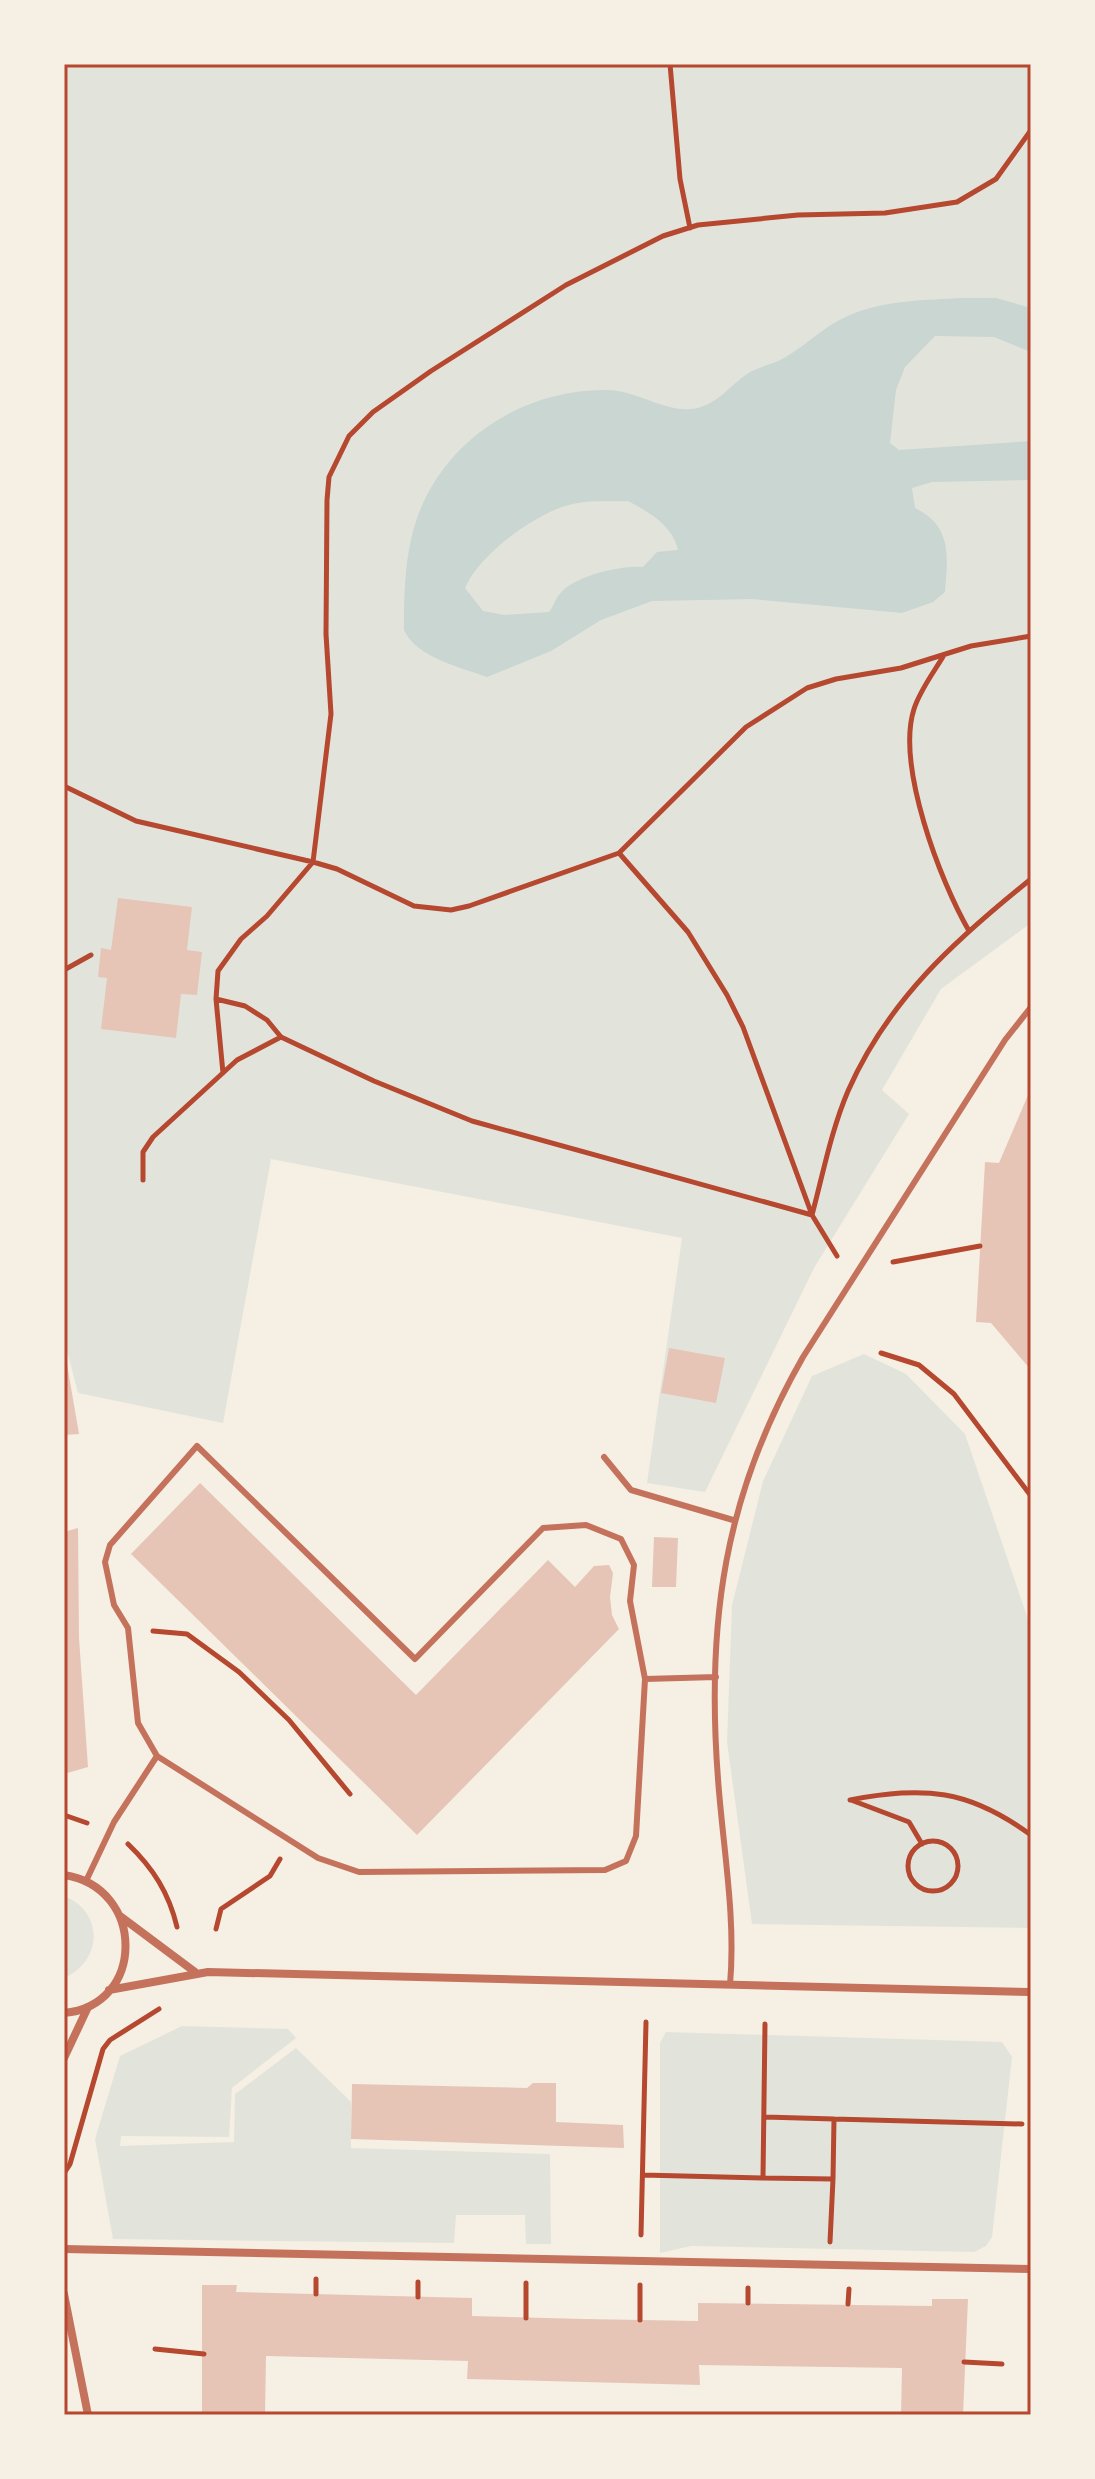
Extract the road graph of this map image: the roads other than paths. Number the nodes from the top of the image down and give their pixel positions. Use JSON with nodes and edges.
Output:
{"nodes":[{"id":1,"x":1031,"y":1007,"type":"edge"},
{"id":2,"x":604,"y":1457,"type":"dead end"},
{"id":3,"x":733,"y":1520,"type":"junction"},
{"id":4,"x":716,"y":1677,"type":"junction"},
{"id":5,"x":645,"y":1679,"type":"junction"},
{"id":6,"x":157,"y":1756,"type":"junction"},
{"id":7,"x":64,"y":1875,"type":"edge"},
{"id":8,"x":86,"y":1881,"type":"junction"},
{"id":9,"x":120,"y":1916,"type":"junction"},
{"id":10,"x":195,"y":1972,"type":"junction"},
{"id":11,"x":730,"y":1985,"type":"junction"},
{"id":12,"x":109,"y":1990,"type":"junction"},
{"id":13,"x":1031,"y":1992,"type":"edge"},
{"id":14,"x":88,"y":2007,"type":"junction"},
{"id":15,"x":64,"y":2013,"type":"edge"},
{"id":16,"x":64,"y":2058,"type":"edge"},
{"id":17,"x":64,"y":2249,"type":"edge"},
{"id":18,"x":1031,"y":2269,"type":"edge"},
{"id":19,"x":64,"y":2294,"type":"edge"},
{"id":20,"x":88,"y":2415,"type":"edge"}],
"edges":[{"from":1,"to":3,"type":"lane"},
{"from":2,"to":3,"type":"lane"},
{"from":3,"to":4,"type":"lane"},
{"from":4,"to":5,"type":"lane"},
{"from":4,"to":11,"type":"lane"},
{"from":5,"to":6,"type":"lane"},
{"from":5,"to":6,"type":"lane"},
{"from":6,"to":8,"type":"lane"},
{"from":7,"to":8,"type":"street"},
{"from":8,"to":9,"type":"street"},
{"from":9,"to":10,"type":"street"},
{"from":9,"to":12,"type":"street"},
{"from":10,"to":11,"type":"street"},
{"from":10,"to":12,"type":"street"},
{"from":11,"to":13,"type":"street"},
{"from":12,"to":14,"type":"street"},
{"from":14,"to":15,"type":"street"},
{"from":14,"to":16,"type":"street"},
{"from":17,"to":18,"type":"street"},
{"from":19,"to":20,"type":"street"}]}
